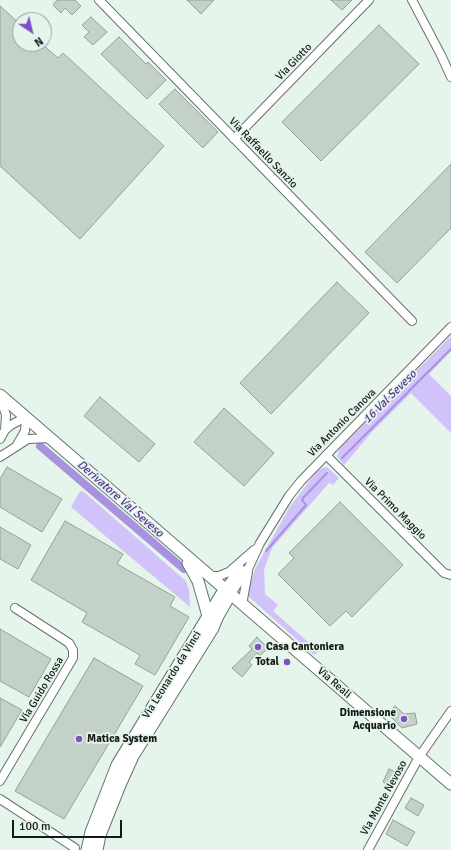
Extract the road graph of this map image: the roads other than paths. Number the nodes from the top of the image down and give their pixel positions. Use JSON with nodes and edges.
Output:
{"nodes":[{"id":1,"x":98,"y":0,"type":"edge"},
{"id":2,"x":369,"y":0,"type":"edge"},
{"id":3,"x":412,"y":0,"type":"edge"},
{"id":4,"x":451,"y":77,"type":"edge"},
{"id":5,"x":234,"y":139,"type":"junction"},
{"id":6,"x":412,"y":321,"type":"dead end"},
{"id":7,"x":451,"y":327,"type":"edge"},
{"id":8,"x":0,"y":396,"type":"edge"},
{"id":9,"x":26,"y":417,"type":"junction"},
{"id":10,"x":5,"y":430,"type":"junction"},
{"id":11,"x":50,"y":438,"type":"junction"},
{"id":12,"x":0,"y":439,"type":"edge"},
{"id":13,"x":17,"y":445,"type":"junction"},
{"id":14,"x":326,"y":455,"type":"junction"},
{"id":15,"x":0,"y":457,"type":"edge"},
{"id":16,"x":260,"y":543,"type":"junction"},
{"id":17,"x":180,"y":551,"type":"junction"},
{"id":18,"x":248,"y":557,"type":"junction"},
{"id":19,"x":249,"y":567,"type":"junction"},
{"id":20,"x":451,"y":575,"type":"edge"},
{"id":21,"x":208,"y":576,"type":"junction"},
{"id":22,"x":227,"y":593,"type":"junction"},
{"id":23,"x":242,"y":605,"type":"junction"},
{"id":24,"x":15,"y":608,"type":"dead end"},
{"id":25,"x":208,"y":616,"type":"junction"},
{"id":26,"x":451,"y":710,"type":"edge"},
{"id":27,"x":419,"y":757,"type":"junction"},
{"id":28,"x":0,"y":781,"type":"edge"},
{"id":29,"x":451,"y":784,"type":"edge"},
{"id":30,"x":0,"y":800,"type":"edge"},
{"id":31,"x":75,"y":848,"type":"dead end"},
{"id":32,"x":87,"y":850,"type":"edge"},
{"id":33,"x":97,"y":850,"type":"edge"},
{"id":34,"x":368,"y":850,"type":"edge"}],
"edges":[{"from":1,"to":5,"type":"street","name":"Via Raffaello Sanzio"},
{"from":2,"to":5,"type":"street","name":"Via Giotto"},
{"from":3,"to":4,"type":"street"},
{"from":5,"to":6,"type":"street","name":"Via Raffaello Sanzio"},
{"from":7,"to":14,"type":"street","name":"Via Antonio Canova"},
{"from":8,"to":9,"type":"main road"},
{"from":8,"to":10,"type":"street"},
{"from":9,"to":10,"type":"street"},
{"from":9,"to":11,"type":"main road"},
{"from":9,"to":13,"type":"street"},
{"from":10,"to":12,"type":"street"},
{"from":11,"to":13,"type":"street"},
{"from":11,"to":17,"type":"main road"},
{"from":13,"to":15,"type":"street"},
{"from":14,"to":16,"type":"street","name":"Via Antonio Canova"},
{"from":14,"to":20,"type":"street","name":"Via Primo Maggio"},
{"from":16,"to":18,"type":"street","name":"Via Antonio Canova"},
{"from":16,"to":19,"type":"street","name":"Via Antonio Canova"},
{"from":17,"to":21,"type":"main road","name":"Via Reali"},
{"from":17,"to":25,"type":"main road"},
{"from":18,"to":21,"type":"street","name":"Via Antonio Canova"},
{"from":18,"to":22,"type":"street","name":"Via Antonio Canova"},
{"from":19,"to":22,"type":"street","name":"Via Antonio Canova"},
{"from":19,"to":23,"type":"street","name":"Via Antonio Canova"},
{"from":21,"to":22,"type":"main road","name":"Via Reali"},
{"from":22,"to":23,"type":"main road","name":"Via Reali"},
{"from":22,"to":25,"type":"main road","name":"Via Leonardo da Vinci"},
{"from":22,"to":33,"type":"main road","name":"Via Leonardo da Vinci"},
{"from":23,"to":27,"type":"main road","name":"Via Reali"},
{"from":24,"to":28,"type":"street","name":"Via Guido Rossa"},
{"from":25,"to":32,"type":"main road","name":"Via Leonardo da Vinci"},
{"from":26,"to":27,"type":"street","name":"Via Monte Nevoso"},
{"from":27,"to":29,"type":"main road","name":"Via Reali"},
{"from":27,"to":34,"type":"street","name":"Via Monte Nevoso"},
{"from":30,"to":31,"type":"street"}]}
